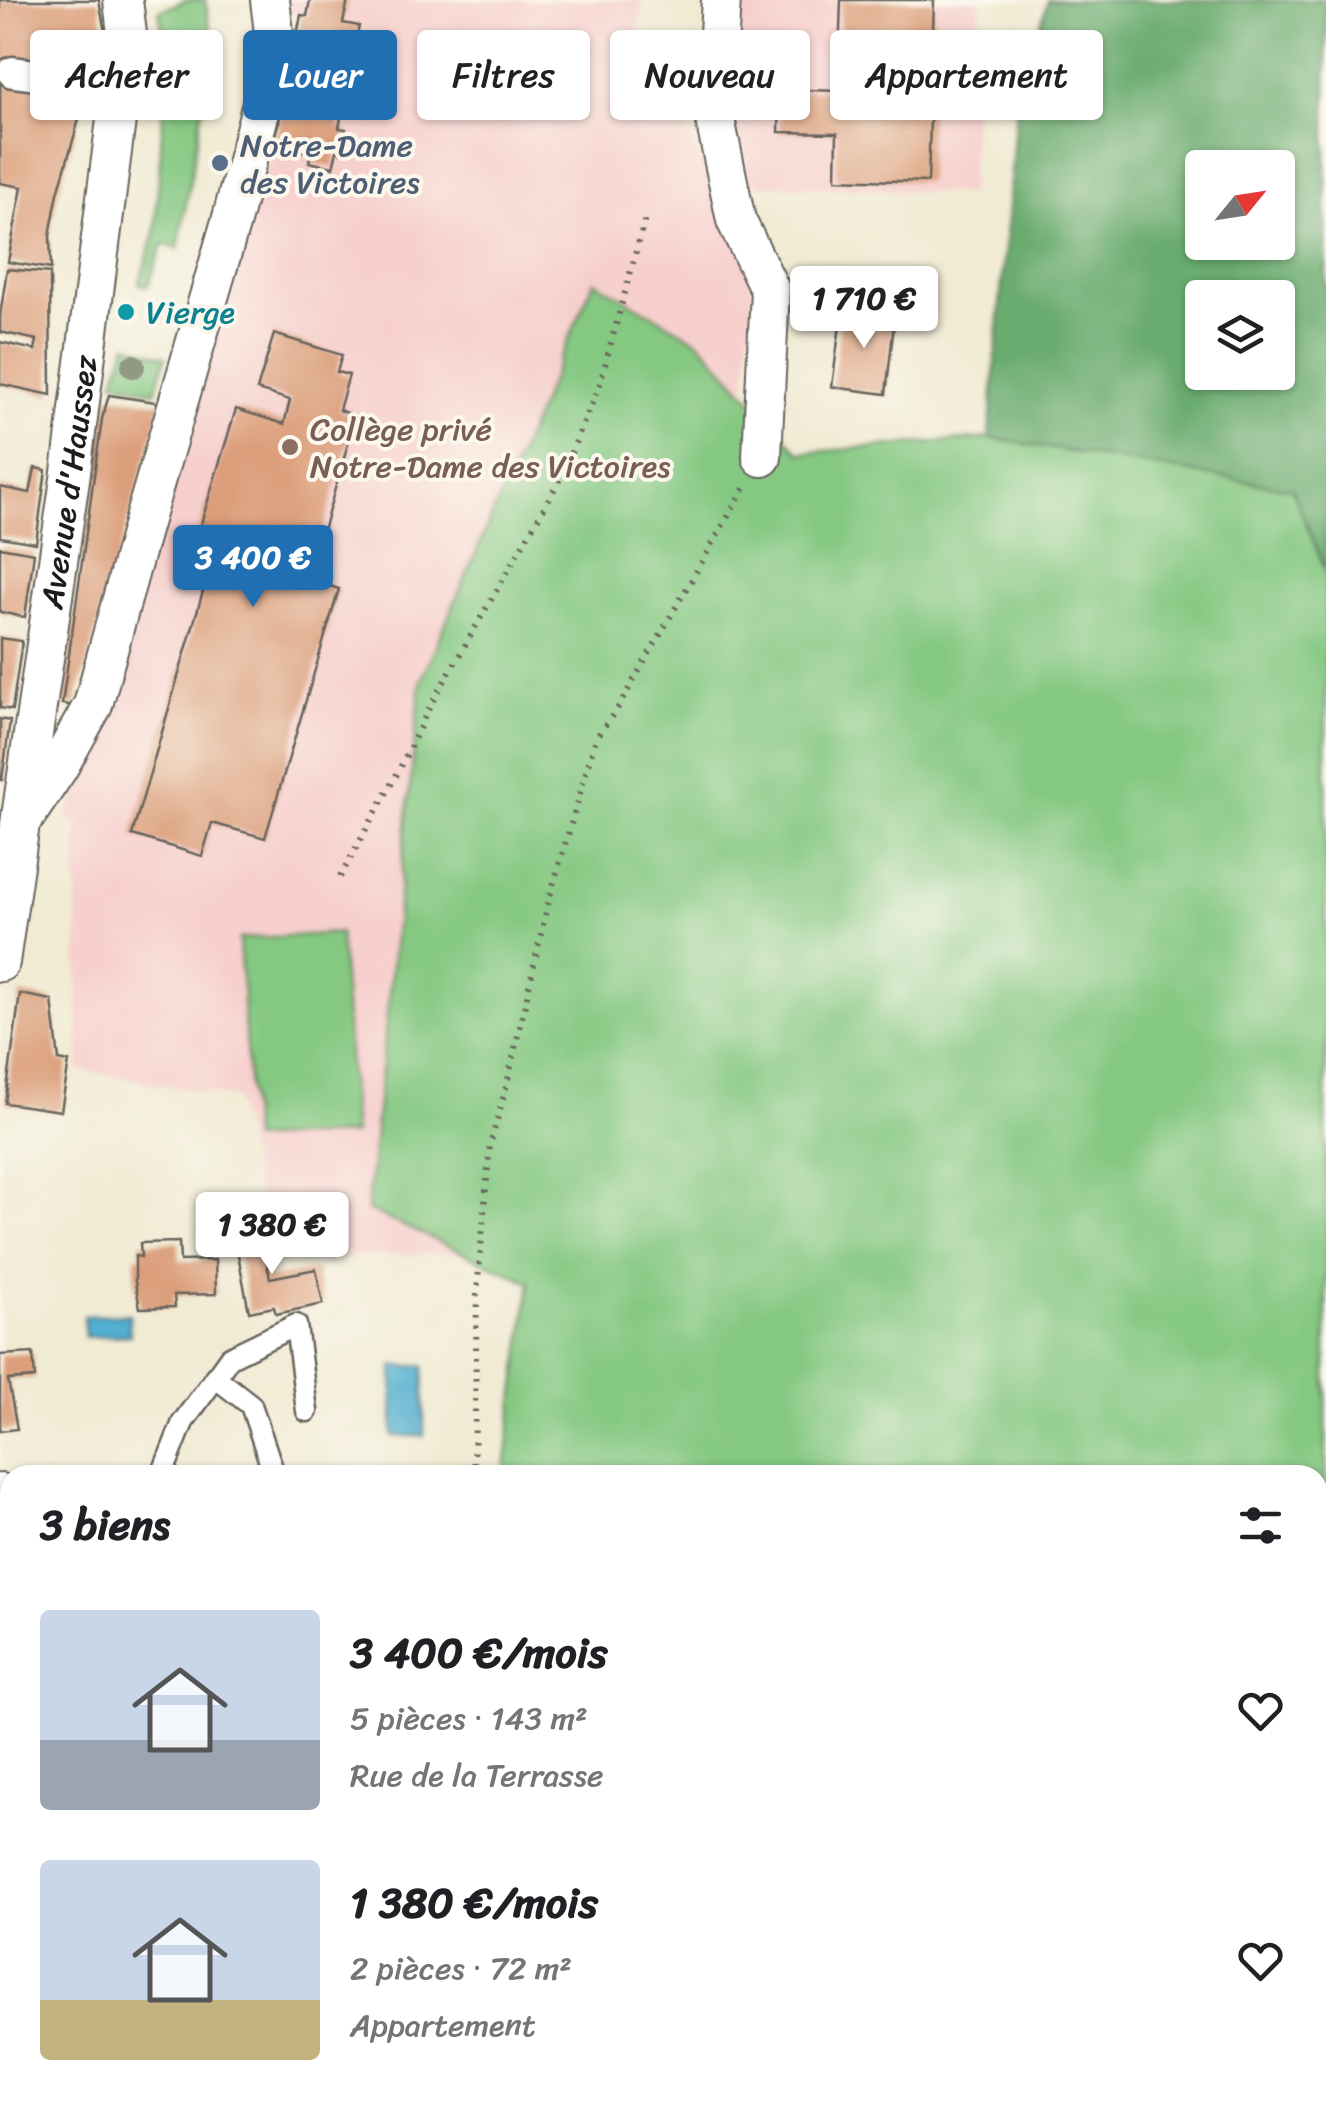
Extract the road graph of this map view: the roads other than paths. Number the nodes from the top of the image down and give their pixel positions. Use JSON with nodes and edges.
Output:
{"nodes":[{"id":1,"x":123,"y":0,"type":"edge"},
{"id":2,"x":270,"y":0,"type":"edge"},
{"id":3,"x":721,"y":0,"type":"edge"},
{"id":4,"x":127,"y":30,"type":"edge"},
{"id":5,"x":13,"y":72,"type":"dead end"},
{"id":6,"x":30,"y":74,"type":"edge"},
{"id":7,"x":116,"y":120,"type":"edge"},
{"id":8,"x":762,"y":458,"type":"road end"},
{"id":9,"x":20,"y":824,"type":"junction"},
{"id":10,"x":0,"y":962,"type":"edge"},
{"id":11,"x":215,"y":1377,"type":"junction"},
{"id":12,"x":306,"y":1411,"type":"dead end"},
{"id":13,"x":166,"y":1465,"type":"edge"},
{"id":14,"x":271,"y":1465,"type":"edge"}],
"edges":[{"from":1,"to":4,"type":"street","name":"Avenue d'Haussez"},
{"from":2,"to":9,"type":"street"},
{"from":3,"to":8,"type":"street"},
{"from":5,"to":6,"type":"street"},
{"from":7,"to":9,"type":"street","name":"Avenue d'Haussez"},
{"from":9,"to":10,"type":"street","name":"Avenue d'Haussez"},
{"from":11,"to":12,"type":"lane"},
{"from":11,"to":13,"type":"lane"},
{"from":11,"to":14,"type":"lane"}]}
